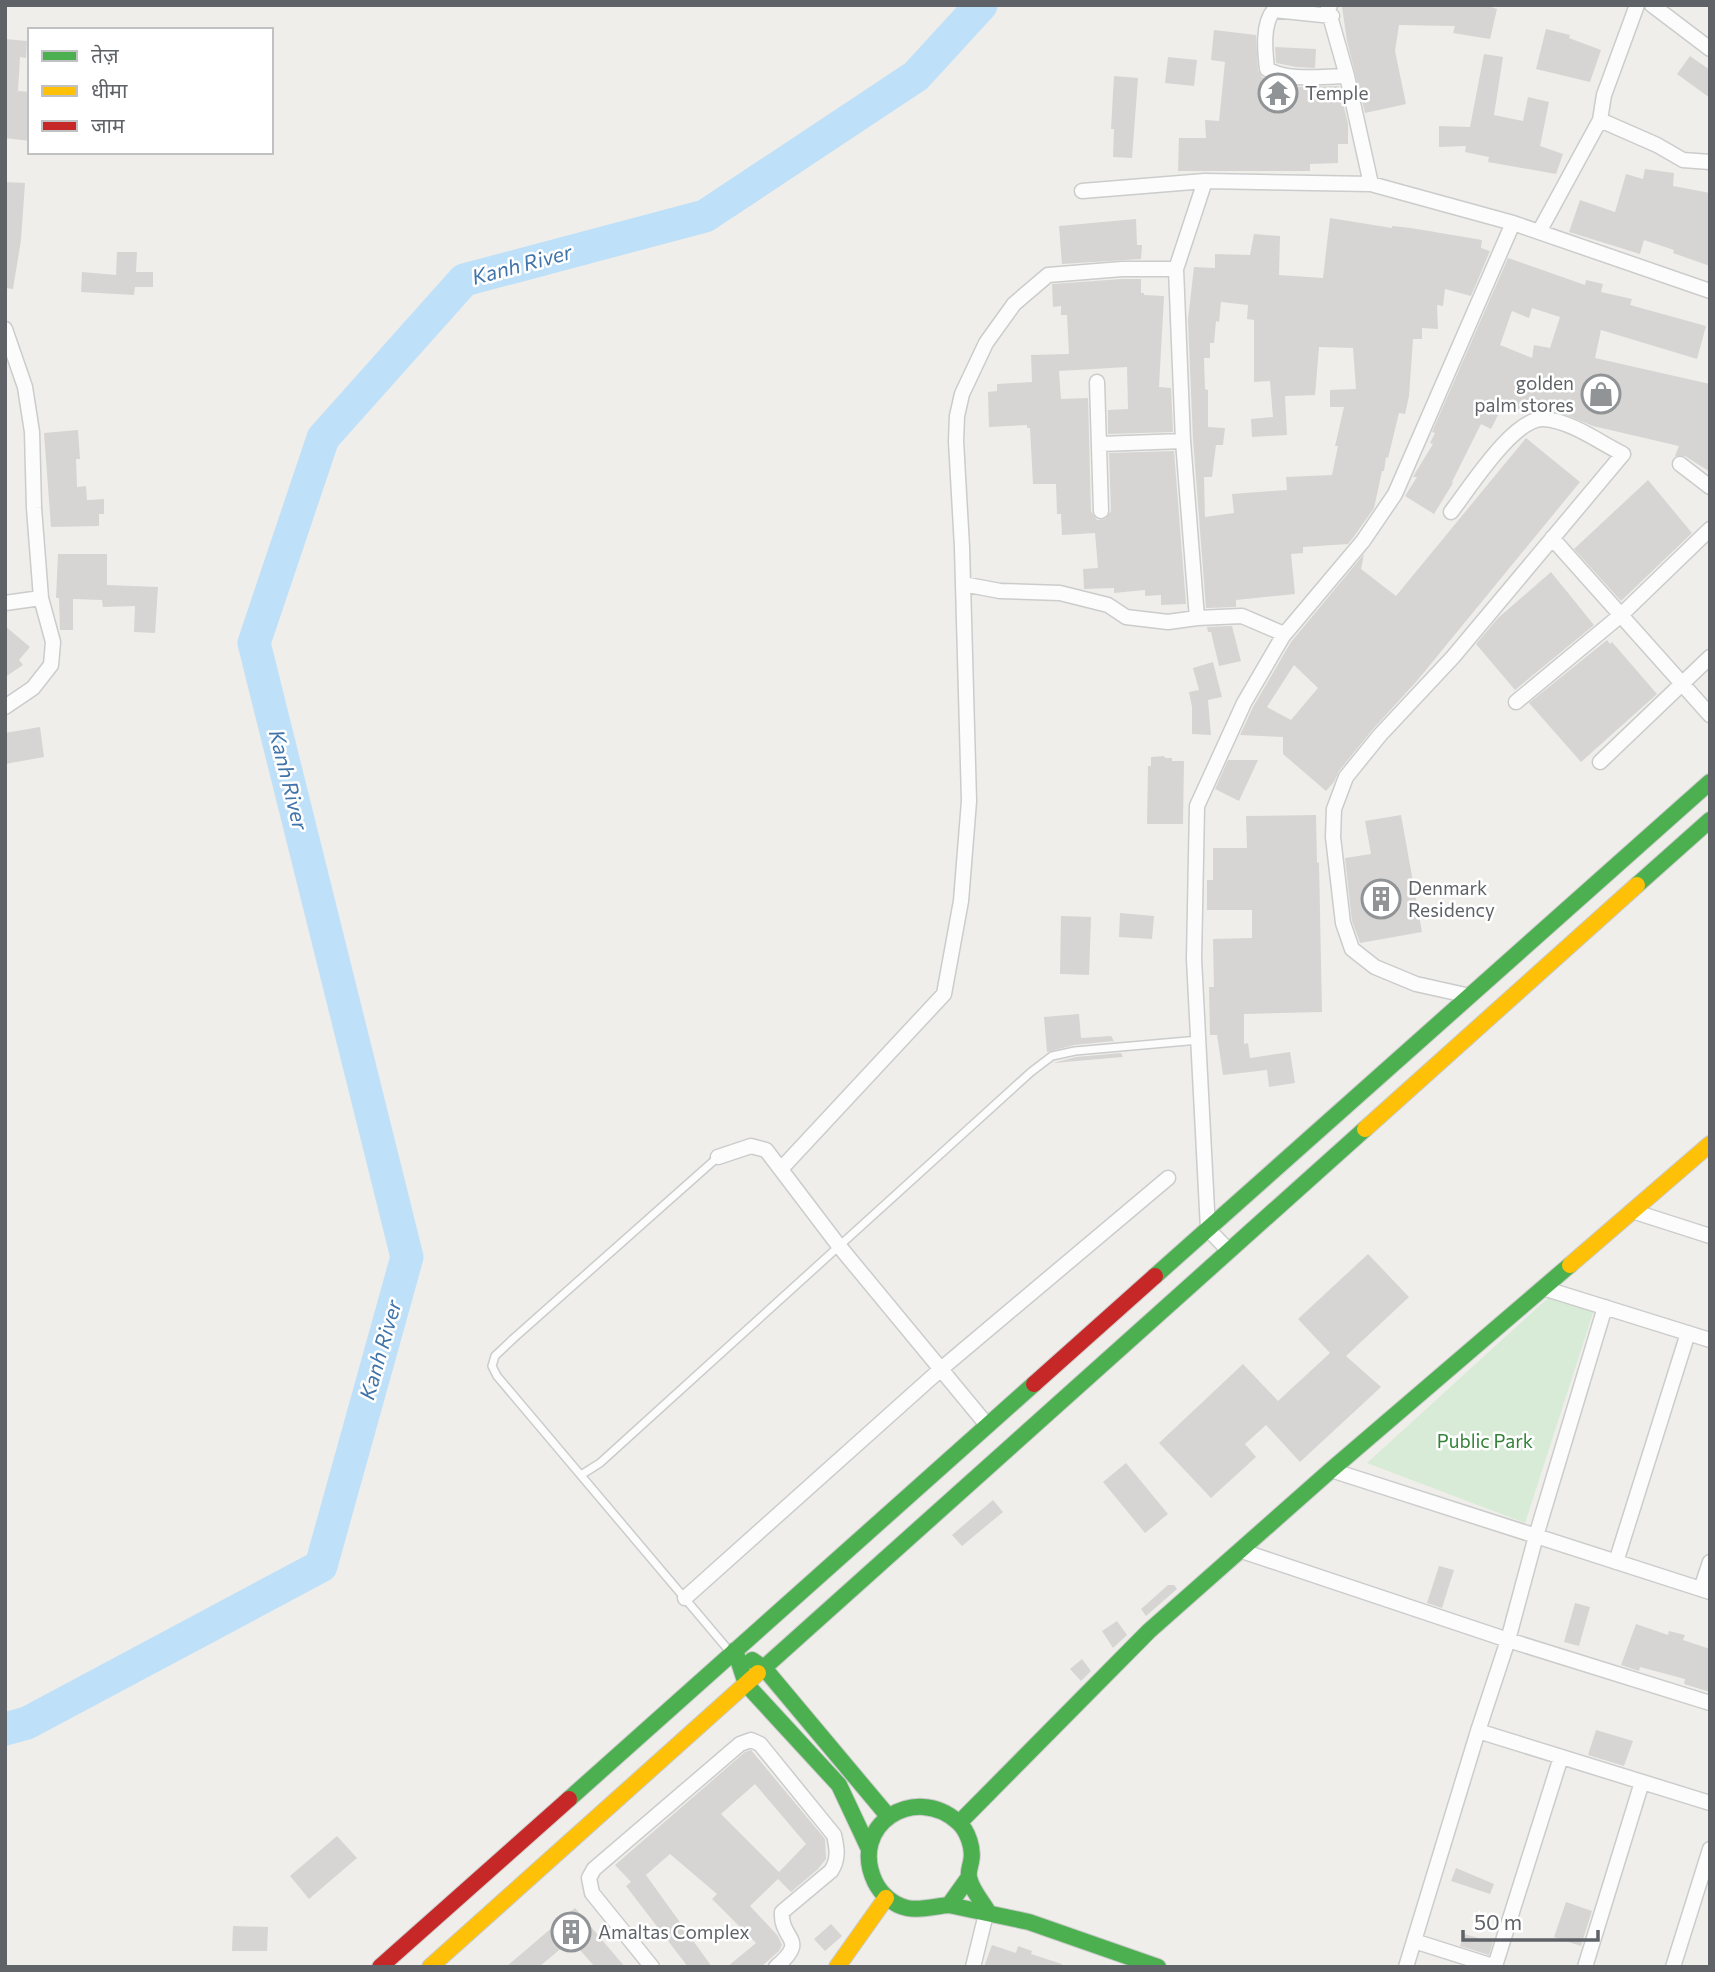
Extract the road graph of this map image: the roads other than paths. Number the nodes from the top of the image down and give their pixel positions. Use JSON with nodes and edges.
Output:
{"nodes":[{"id":1,"x":1637,"y":5,"type":"edge"},
{"id":2,"x":1652,"y":5,"type":"edge"},
{"id":3,"x":1331,"y":11,"type":"edge"},
{"id":4,"x":1710,"y":49,"type":"edge"},
{"id":5,"x":1347,"y":76,"type":"junction"},
{"id":6,"x":1600,"y":120,"type":"junction"},
{"id":7,"x":1710,"y":162,"type":"edge"},
{"id":8,"x":1205,"y":181,"type":"junction"},
{"id":9,"x":1371,"y":184,"type":"junction"},
{"id":10,"x":1082,"y":191,"type":"dead end"},
{"id":11,"x":1513,"y":223,"type":"junction"},
{"id":12,"x":1539,"y":232,"type":"junction"},
{"id":13,"x":1176,"y":269,"type":"junction"},
{"id":14,"x":1710,"y":291,"type":"edge"},
{"id":15,"x":5,"y":329,"type":"edge"},
{"id":16,"x":1097,"y":382,"type":"dead end"},
{"id":17,"x":1183,"y":441,"type":"junction"},
{"id":18,"x":1100,"y":444,"type":"junction"},
{"id":19,"x":1679,"y":464,"type":"dead end"},
{"id":20,"x":1710,"y":486,"type":"edge"},
{"id":21,"x":1101,"y":511,"type":"dead end"},
{"id":22,"x":1451,"y":512,"type":"dead end"},
{"id":23,"x":1710,"y":529,"type":"edge"},
{"id":24,"x":1552,"y":538,"type":"junction"},
{"id":25,"x":963,"y":584,"type":"junction"},
{"id":26,"x":41,"y":598,"type":"junction"},
{"id":27,"x":5,"y":603,"type":"edge"},
{"id":28,"x":1621,"y":615,"type":"junction"},
{"id":29,"x":1197,"y":618,"type":"junction"},
{"id":30,"x":1284,"y":634,"type":"junction"},
{"id":31,"x":1710,"y":657,"type":"edge"},
{"id":32,"x":1680,"y":684,"type":"junction"},
{"id":33,"x":1516,"y":702,"type":"dead end"},
{"id":34,"x":5,"y":706,"type":"edge"},
{"id":35,"x":1710,"y":715,"type":"edge"},
{"id":36,"x":1600,"y":762,"type":"dead end"},
{"id":37,"x":1710,"y":782,"type":"edge"},
{"id":38,"x":1710,"y":820,"type":"edge"},
{"id":39,"x":1469,"y":996,"type":"junction"},
{"id":40,"x":1199,"y":1040,"type":"junction"},
{"id":41,"x":1710,"y":1144,"type":"edge"},
{"id":42,"x":718,"y":1157,"type":"joint"},
{"id":43,"x":781,"y":1169,"type":"junction"},
{"id":44,"x":1168,"y":1178,"type":"dead end"},
{"id":45,"x":1632,"y":1212,"type":"junction"},
{"id":46,"x":1208,"y":1229,"type":"junction"},
{"id":47,"x":1710,"y":1236,"type":"edge"},
{"id":48,"x":839,"y":1246,"type":"junction"},
{"id":49,"x":1229,"y":1251,"type":"junction"},
{"id":50,"x":1544,"y":1288,"type":"junction"},
{"id":51,"x":1605,"y":1307,"type":"junction"},
{"id":52,"x":1688,"y":1333,"type":"junction"},
{"id":53,"x":1710,"y":1340,"type":"edge"},
{"id":54,"x":941,"y":1369,"type":"junction"},
{"id":55,"x":987,"y":1425,"type":"junction"},
{"id":56,"x":1331,"y":1470,"type":"junction"},
{"id":57,"x":581,"y":1475,"type":"junction"},
{"id":58,"x":1536,"y":1536,"type":"junction"},
{"id":59,"x":1242,"y":1551,"type":"junction"},
{"id":60,"x":1616,"y":1562,"type":"junction"},
{"id":61,"x":1710,"y":1562,"type":"edge"},
{"id":62,"x":1706,"y":1590,"type":"edge"},
{"id":63,"x":685,"y":1598,"type":"junction"},
{"id":64,"x":1508,"y":1640,"type":"junction"},
{"id":65,"x":733,"y":1652,"type":"junction"},
{"id":66,"x":764,"y":1668,"type":"junction"},
{"id":67,"x":746,"y":1684,"type":"junction"},
{"id":68,"x":1710,"y":1703,"type":"edge"},
{"id":69,"x":1478,"y":1731,"type":"junction"},
{"id":70,"x":1561,"y":1757,"type":"junction"},
{"id":71,"x":1642,"y":1782,"type":"junction"},
{"id":72,"x":1710,"y":1803,"type":"edge"},
{"id":73,"x":888,"y":1816,"type":"junction"},
{"id":74,"x":959,"y":1823,"type":"junction"},
{"id":75,"x":869,"y":1849,"type":"junction"},
{"id":76,"x":1710,"y":1849,"type":"edge"},
{"id":77,"x":969,"y":1877,"type":"junction"},
{"id":78,"x":886,"y":1898,"type":"junction"},
{"id":79,"x":949,"y":1905,"type":"junction"},
{"id":80,"x":987,"y":1910,"type":"junction"},
{"id":81,"x":1414,"y":1941,"type":"junction"},
{"id":82,"x":380,"y":1967,"type":"edge"},
{"id":83,"x":430,"y":1967,"type":"edge"},
{"id":84,"x":652,"y":1967,"type":"edge"},
{"id":85,"x":776,"y":1967,"type":"edge"},
{"id":86,"x":837,"y":1967,"type":"edge"},
{"id":87,"x":973,"y":1967,"type":"edge"},
{"id":88,"x":1158,"y":1967,"type":"edge"},
{"id":89,"x":1406,"y":1967,"type":"edge"},
{"id":90,"x":1496,"y":1967,"type":"edge"},
{"id":91,"x":1585,"y":1967,"type":"edge"},
{"id":92,"x":1673,"y":1967,"type":"edge"}],
"edges":[{"from":1,"to":6,"type":"street"},
{"from":2,"to":4,"type":"street"},
{"from":3,"to":5,"type":"street"},
{"from":3,"to":5,"type":"street"},
{"from":5,"to":9,"type":"street"},
{"from":6,"to":7,"type":"street"},
{"from":6,"to":12,"type":"street"},
{"from":8,"to":9,"type":"street"},
{"from":8,"to":10,"type":"street"},
{"from":8,"to":13,"type":"street"},
{"from":9,"to":11,"type":"street"},
{"from":11,"to":12,"type":"street"},
{"from":11,"to":30,"type":"street"},
{"from":12,"to":14,"type":"street"},
{"from":13,"to":17,"type":"street"},
{"from":13,"to":25,"type":"street"},
{"from":15,"to":26,"type":"street"},
{"from":16,"to":18,"type":"street"},
{"from":17,"to":18,"type":"street"},
{"from":17,"to":29,"type":"street"},
{"from":18,"to":21,"type":"street"},
{"from":19,"to":20,"type":"street"},
{"from":22,"to":24,"type":"street"},
{"from":23,"to":28,"type":"street"},
{"from":24,"to":28,"type":"street"},
{"from":24,"to":39,"type":"street"},
{"from":25,"to":29,"type":"street"},
{"from":25,"to":43,"type":"street"},
{"from":26,"to":27,"type":"street"},
{"from":26,"to":34,"type":"street"},
{"from":28,"to":32,"type":"street"},
{"from":28,"to":33,"type":"street"},
{"from":29,"to":30,"type":"street"},
{"from":30,"to":40,"type":"street"},
{"from":31,"to":32,"type":"street"},
{"from":32,"to":35,"type":"street"},
{"from":32,"to":36,"type":"street"},
{"from":37,"to":39,"type":"street"},
{"from":38,"to":49,"type":"street"},
{"from":39,"to":46,"type":"street"},
{"from":40,"to":46,"type":"street"},
{"from":40,"to":48,"type":"lane"},
{"from":41,"to":45,"type":"street"},
{"from":42,"to":43,"type":"street"},
{"from":42,"to":57,"type":"lane"},
{"from":43,"to":48,"type":"street"},
{"from":44,"to":54,"type":"street"},
{"from":45,"to":47,"type":"street"},
{"from":45,"to":50,"type":"street"},
{"from":46,"to":49,"type":"street"},
{"from":46,"to":55,"type":"street"},
{"from":48,"to":54,"type":"street"},
{"from":48,"to":57,"type":"lane"},
{"from":49,"to":66,"type":"street"},
{"from":50,"to":51,"type":"street"},
{"from":50,"to":56,"type":"street"},
{"from":51,"to":52,"type":"street"},
{"from":51,"to":58,"type":"street"},
{"from":52,"to":53,"type":"street"},
{"from":52,"to":60,"type":"street"},
{"from":54,"to":55,"type":"street"},
{"from":54,"to":63,"type":"street"},
{"from":55,"to":65,"type":"street"},
{"from":56,"to":58,"type":"street"},
{"from":56,"to":59,"type":"street"},
{"from":57,"to":63,"type":"lane"},
{"from":58,"to":60,"type":"street"},
{"from":58,"to":64,"type":"street"},
{"from":59,"to":64,"type":"street"},
{"from":59,"to":74,"type":"street"},
{"from":60,"to":62,"type":"street"},
{"from":61,"to":62,"type":"street"},
{"from":63,"to":65,"type":"lane"},
{"from":64,"to":68,"type":"street"},
{"from":64,"to":69,"type":"street"},
{"from":65,"to":66,"type":"street"},
{"from":65,"to":67,"type":"street"},
{"from":65,"to":82,"type":"street"},
{"from":66,"to":67,"type":"street"},
{"from":66,"to":73,"type":"street"},
{"from":67,"to":75,"type":"street"},
{"from":67,"to":83,"type":"street"},
{"from":69,"to":70,"type":"street"},
{"from":69,"to":81,"type":"street"},
{"from":70,"to":71,"type":"street"},
{"from":70,"to":90,"type":"street"},
{"from":71,"to":72,"type":"street"},
{"from":71,"to":91,"type":"street"},
{"from":73,"to":74,"type":"street"},
{"from":73,"to":75,"type":"street"},
{"from":74,"to":77,"type":"street"},
{"from":75,"to":78,"type":"street"},
{"from":76,"to":92,"type":"street"},
{"from":77,"to":79,"type":"street"},
{"from":77,"to":80,"type":"street"},
{"from":78,"to":79,"type":"street"},
{"from":78,"to":86,"type":"street"},
{"from":79,"to":80,"type":"street"},
{"from":80,"to":87,"type":"street"},
{"from":80,"to":88,"type":"street"},
{"from":81,"to":89,"type":"street"},
{"from":81,"to":90,"type":"street"},
{"from":84,"to":85,"type":"street"}]}
